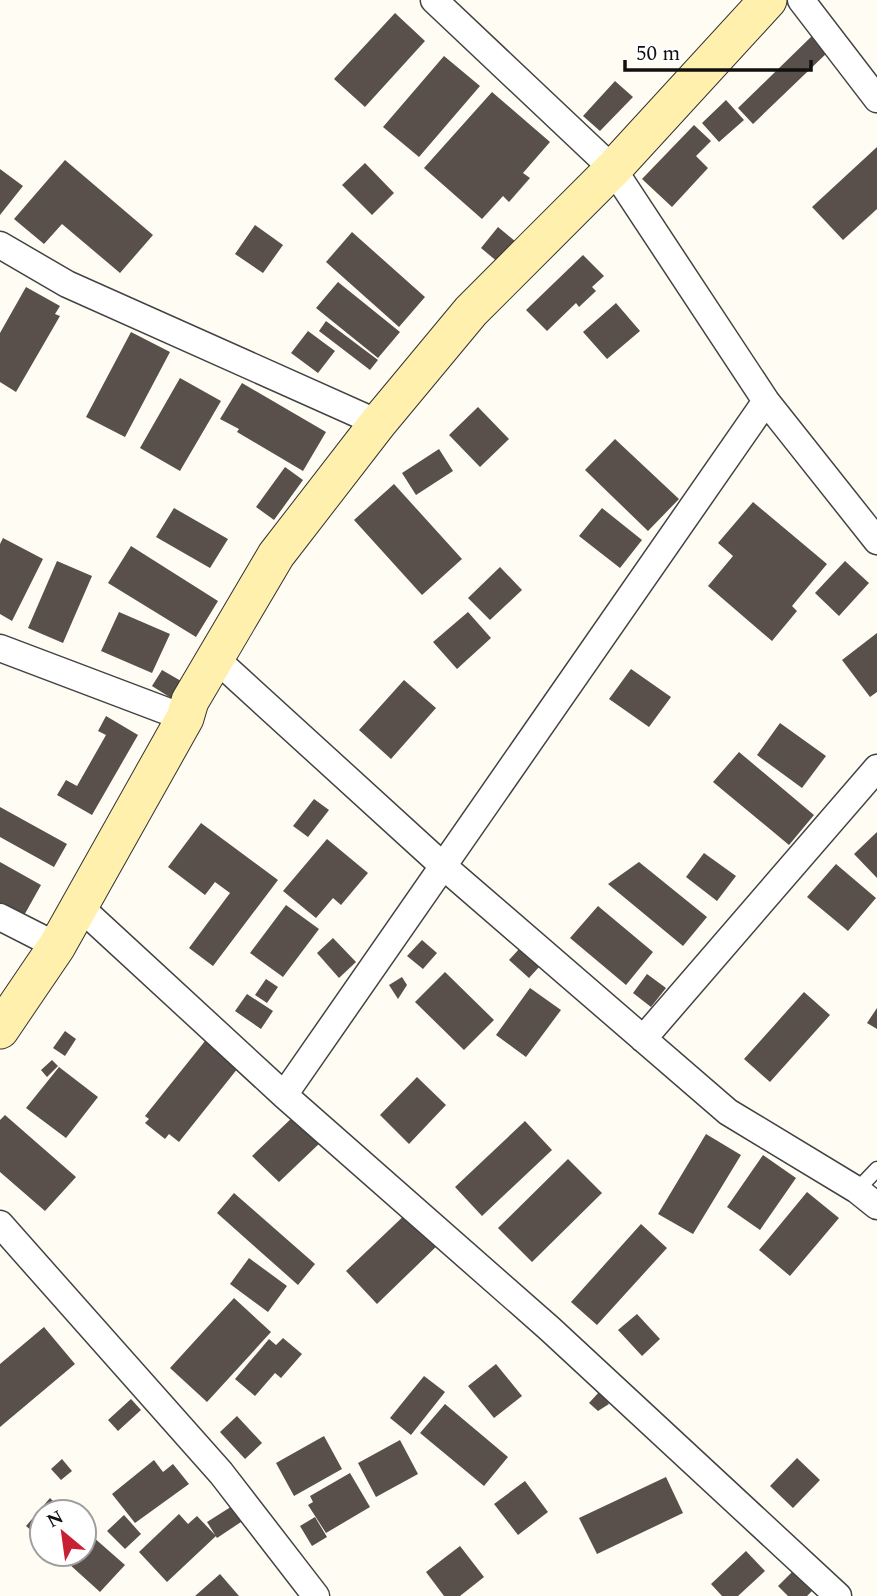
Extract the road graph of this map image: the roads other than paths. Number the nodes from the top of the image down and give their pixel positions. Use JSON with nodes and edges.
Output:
{"nodes":[{"id":1,"x":434,"y":0,"type":"edge"},
{"id":2,"x":768,"y":0,"type":"edge"},
{"id":3,"x":801,"y":0,"type":"edge"},
{"id":4,"x":877,"y":99,"type":"edge"},
{"id":5,"x":613,"y":169,"type":"junction"},
{"id":6,"x":0,"y":245,"type":"edge"},
{"id":7,"x":766,"y":401,"type":"junction"},
{"id":8,"x":378,"y":423,"type":"junction"},
{"id":9,"x":877,"y":541,"type":"edge"},
{"id":10,"x":0,"y":648,"type":"edge"},
{"id":11,"x":215,"y":658,"type":"junction"},
{"id":12,"x":184,"y":718,"type":"junction"},
{"id":13,"x":877,"y":768,"type":"edge"},
{"id":14,"x":442,"y":864,"type":"junction"},
{"id":15,"x":79,"y":907,"type":"junction"},
{"id":16,"x":0,"y":916,"type":"edge"},
{"id":17,"x":57,"y":946,"type":"junction"},
{"id":18,"x":0,"y":1030,"type":"edge"},
{"id":19,"x":643,"y":1039,"type":"junction"},
{"id":20,"x":284,"y":1095,"type":"junction"},
{"id":21,"x":877,"y":1169,"type":"edge"},
{"id":22,"x":867,"y":1198,"type":"edge"},
{"id":23,"x":0,"y":1224,"type":"edge"},
{"id":24,"x":316,"y":1596,"type":"edge"},
{"id":25,"x":838,"y":1596,"type":"edge"}],
"edges":[{"from":1,"to":5,"type":"street"},
{"from":2,"to":5,"type":"street"},
{"from":3,"to":4,"type":"street"},
{"from":5,"to":7,"type":"street"},
{"from":5,"to":8,"type":"street"},
{"from":6,"to":8,"type":"street"},
{"from":7,"to":9,"type":"street"},
{"from":7,"to":14,"type":"street"},
{"from":8,"to":11,"type":"street"},
{"from":10,"to":12,"type":"street"},
{"from":11,"to":12,"type":"street"},
{"from":11,"to":14,"type":"street"},
{"from":12,"to":15,"type":"street"},
{"from":13,"to":19,"type":"street"},
{"from":14,"to":19,"type":"street"},
{"from":14,"to":20,"type":"street"},
{"from":15,"to":17,"type":"street"},
{"from":15,"to":20,"type":"street"},
{"from":16,"to":17,"type":"street"},
{"from":17,"to":18,"type":"street"},
{"from":19,"to":22,"type":"street"},
{"from":20,"to":25,"type":"street"},
{"from":21,"to":22,"type":"lane"},
{"from":23,"to":24,"type":"street"}]}
